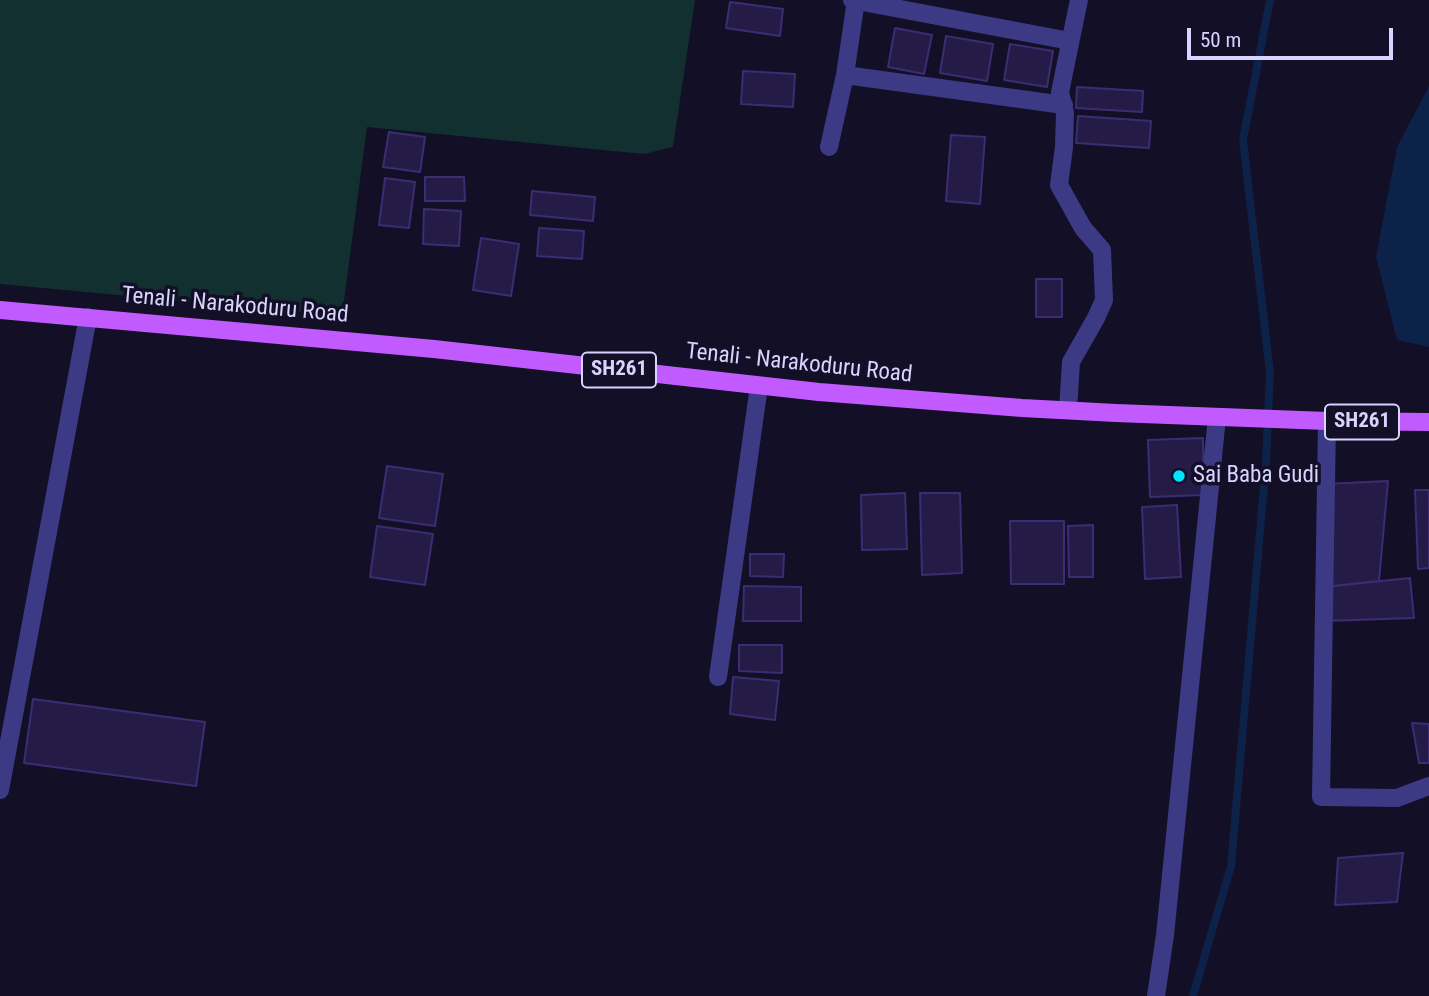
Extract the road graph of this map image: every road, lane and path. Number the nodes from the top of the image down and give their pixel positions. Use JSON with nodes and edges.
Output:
{"nodes":[{"id":1,"x":855,"y":0,"type":"edge"},
{"id":2,"x":1079,"y":0,"type":"edge"},
{"id":3,"x":1070,"y":41,"type":"junction"},
{"id":4,"x":845,"y":75,"type":"junction"},
{"id":5,"x":1064,"y":106,"type":"junction"},
{"id":6,"x":829,"y":147,"type":"dead end"},
{"id":7,"x":0,"y":310,"type":"edge"},
{"id":8,"x":88,"y":317,"type":"junction"},
{"id":9,"x":760,"y":386,"type":"junction"},
{"id":10,"x":1068,"y":410,"type":"junction"},
{"id":11,"x":1217,"y":417,"type":"junction"},
{"id":12,"x":1327,"y":421,"type":"junction"},
{"id":13,"x":1429,"y":422,"type":"edge"},
{"id":14,"x":718,"y":677,"type":"dead end"},
{"id":15,"x":1429,"y":786,"type":"edge"},
{"id":16,"x":0,"y":790,"type":"edge"},
{"id":17,"x":1156,"y":996,"type":"edge"}],
"edges":[{"from":1,"to":3,"type":"street"},
{"from":1,"to":4,"type":"street"},
{"from":2,"to":3,"type":"street"},
{"from":3,"to":5,"type":"street"},
{"from":4,"to":5,"type":"street"},
{"from":4,"to":6,"type":"street"},
{"from":5,"to":10,"type":"street"},
{"from":7,"to":8,"type":"main road","name":"Tenali - Narakoduru Road","number":"SH261"},
{"from":8,"to":9,"type":"main road","name":"Tenali - Narakoduru Road","number":"SH261"},
{"from":8,"to":16,"type":"street"},
{"from":9,"to":10,"type":"main road","name":"Tenali - Narakoduru Road","number":"SH261"},
{"from":9,"to":14,"type":"street"},
{"from":10,"to":11,"type":"main road","name":"Tenali - Narakoduru Road","number":"SH261"},
{"from":11,"to":12,"type":"main road","name":"Tenali - Narakoduru Road","number":"SH261"},
{"from":11,"to":17,"type":"street"},
{"from":12,"to":13,"type":"main road","name":"Tenali - Narakoduru Road","number":"SH261"},
{"from":12,"to":15,"type":"street"}]}
